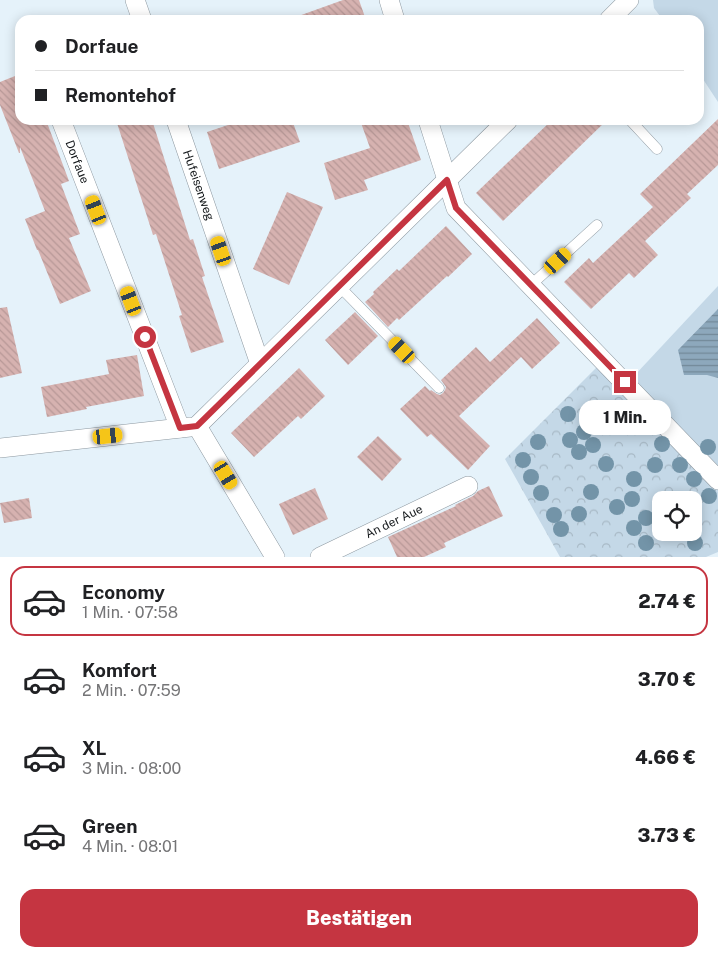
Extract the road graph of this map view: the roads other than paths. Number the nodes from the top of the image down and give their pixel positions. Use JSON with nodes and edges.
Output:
{"nodes":[{"id":1,"x":135,"y":0,"type":"edge"},
{"id":2,"x":389,"y":0,"type":"edge"},
{"id":3,"x":630,"y":0,"type":"edge"},
{"id":4,"x":140,"y":15,"type":"edge"},
{"id":5,"x":394,"y":15,"type":"edge"},
{"id":6,"x":614,"y":15,"type":"edge"},
{"id":7,"x":63,"y":125,"type":"edge"},
{"id":8,"x":178,"y":125,"type":"edge"},
{"id":9,"x":430,"y":125,"type":"edge"},
{"id":10,"x":503,"y":125,"type":"edge"},
{"id":11,"x":635,"y":125,"type":"edge"},
{"id":12,"x":657,"y":149,"type":"dead end"},
{"id":13,"x":447,"y":180,"type":"junction"},
{"id":14,"x":597,"y":225,"type":"dead end"},
{"id":15,"x":531,"y":285,"type":"junction"},
{"id":16,"x":339,"y":286,"type":"junction"},
{"id":17,"x":260,"y":364,"type":"junction"},
{"id":18,"x":439,"y":388,"type":"dead end"},
{"id":19,"x":188,"y":427,"type":"junction"},
{"id":20,"x":0,"y":448,"type":"edge"},
{"id":21,"x":718,"y":480,"type":"edge"},
{"id":22,"x":468,"y":486,"type":"dead end"},
{"id":23,"x":275,"y":557,"type":"edge"},
{"id":24,"x":320,"y":557,"type":"edge"}],
"edges":[{"from":1,"to":4,"type":"street"},
{"from":2,"to":5,"type":"street"},
{"from":3,"to":6,"type":"street"},
{"from":7,"to":19,"type":"street","name":"Dorfaue"},
{"from":8,"to":17,"type":"street","name":"Hufeisenweg"},
{"from":9,"to":13,"type":"street"},
{"from":10,"to":13,"type":"street"},
{"from":11,"to":12,"type":"lane"},
{"from":13,"to":15,"type":"street"},
{"from":13,"to":16,"type":"street"},
{"from":14,"to":15,"type":"lane"},
{"from":15,"to":21,"type":"street"},
{"from":16,"to":17,"type":"street"},
{"from":16,"to":18,"type":"lane"},
{"from":17,"to":19,"type":"street"},
{"from":19,"to":20,"type":"street"},
{"from":19,"to":23,"type":"street"},
{"from":22,"to":24,"type":"street","name":"An der Aue"}]}
